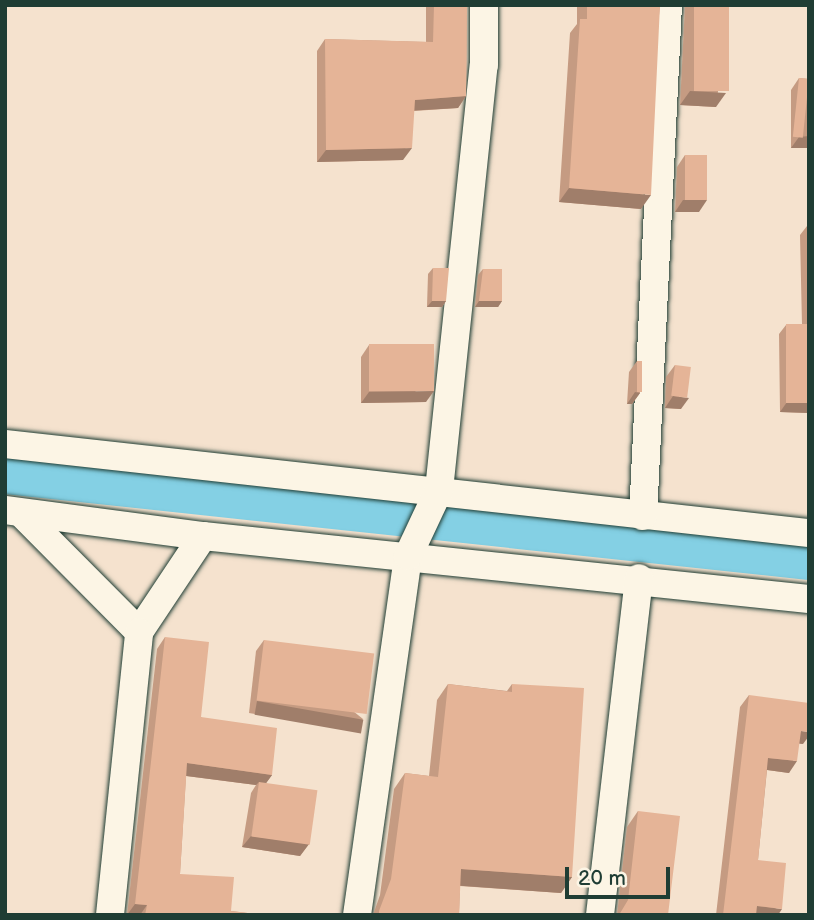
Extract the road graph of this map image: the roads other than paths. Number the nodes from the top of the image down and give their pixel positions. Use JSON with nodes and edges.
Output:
{"nodes":[{"id":1,"x":484,"y":5,"type":"edge"},
{"id":2,"x":668,"y":5,"type":"edge"},
{"id":3,"x":5,"y":444,"type":"edge"},
{"id":4,"x":439,"y":490,"type":"junction"},
{"id":5,"x":15,"y":513,"type":"edge"},
{"id":6,"x":643,"y":516,"type":"junction"},
{"id":7,"x":809,"y":533,"type":"edge"},
{"id":8,"x":203,"y":536,"type":"junction"},
{"id":9,"x":408,"y":556,"type":"junction"},
{"id":10,"x":639,"y":578,"type":"junction"},
{"id":11,"x":809,"y":598,"type":"edge"},
{"id":12,"x":139,"y":632,"type":"junction"},
{"id":13,"x":110,"y":915,"type":"edge"},
{"id":14,"x":357,"y":915,"type":"edge"},
{"id":15,"x":600,"y":915,"type":"edge"}],
"edges":[{"from":1,"to":4,"type":"street"},
{"from":2,"to":6,"type":"street"},
{"from":3,"to":4,"type":"street"},
{"from":4,"to":6,"type":"street"},
{"from":4,"to":9,"type":"street"},
{"from":5,"to":8,"type":"street"},
{"from":5,"to":12,"type":"street"},
{"from":6,"to":7,"type":"street"},
{"from":8,"to":9,"type":"street"},
{"from":8,"to":12,"type":"street"},
{"from":9,"to":10,"type":"street"},
{"from":9,"to":14,"type":"street"},
{"from":10,"to":11,"type":"street"},
{"from":10,"to":15,"type":"street"},
{"from":12,"to":13,"type":"street"}]}
